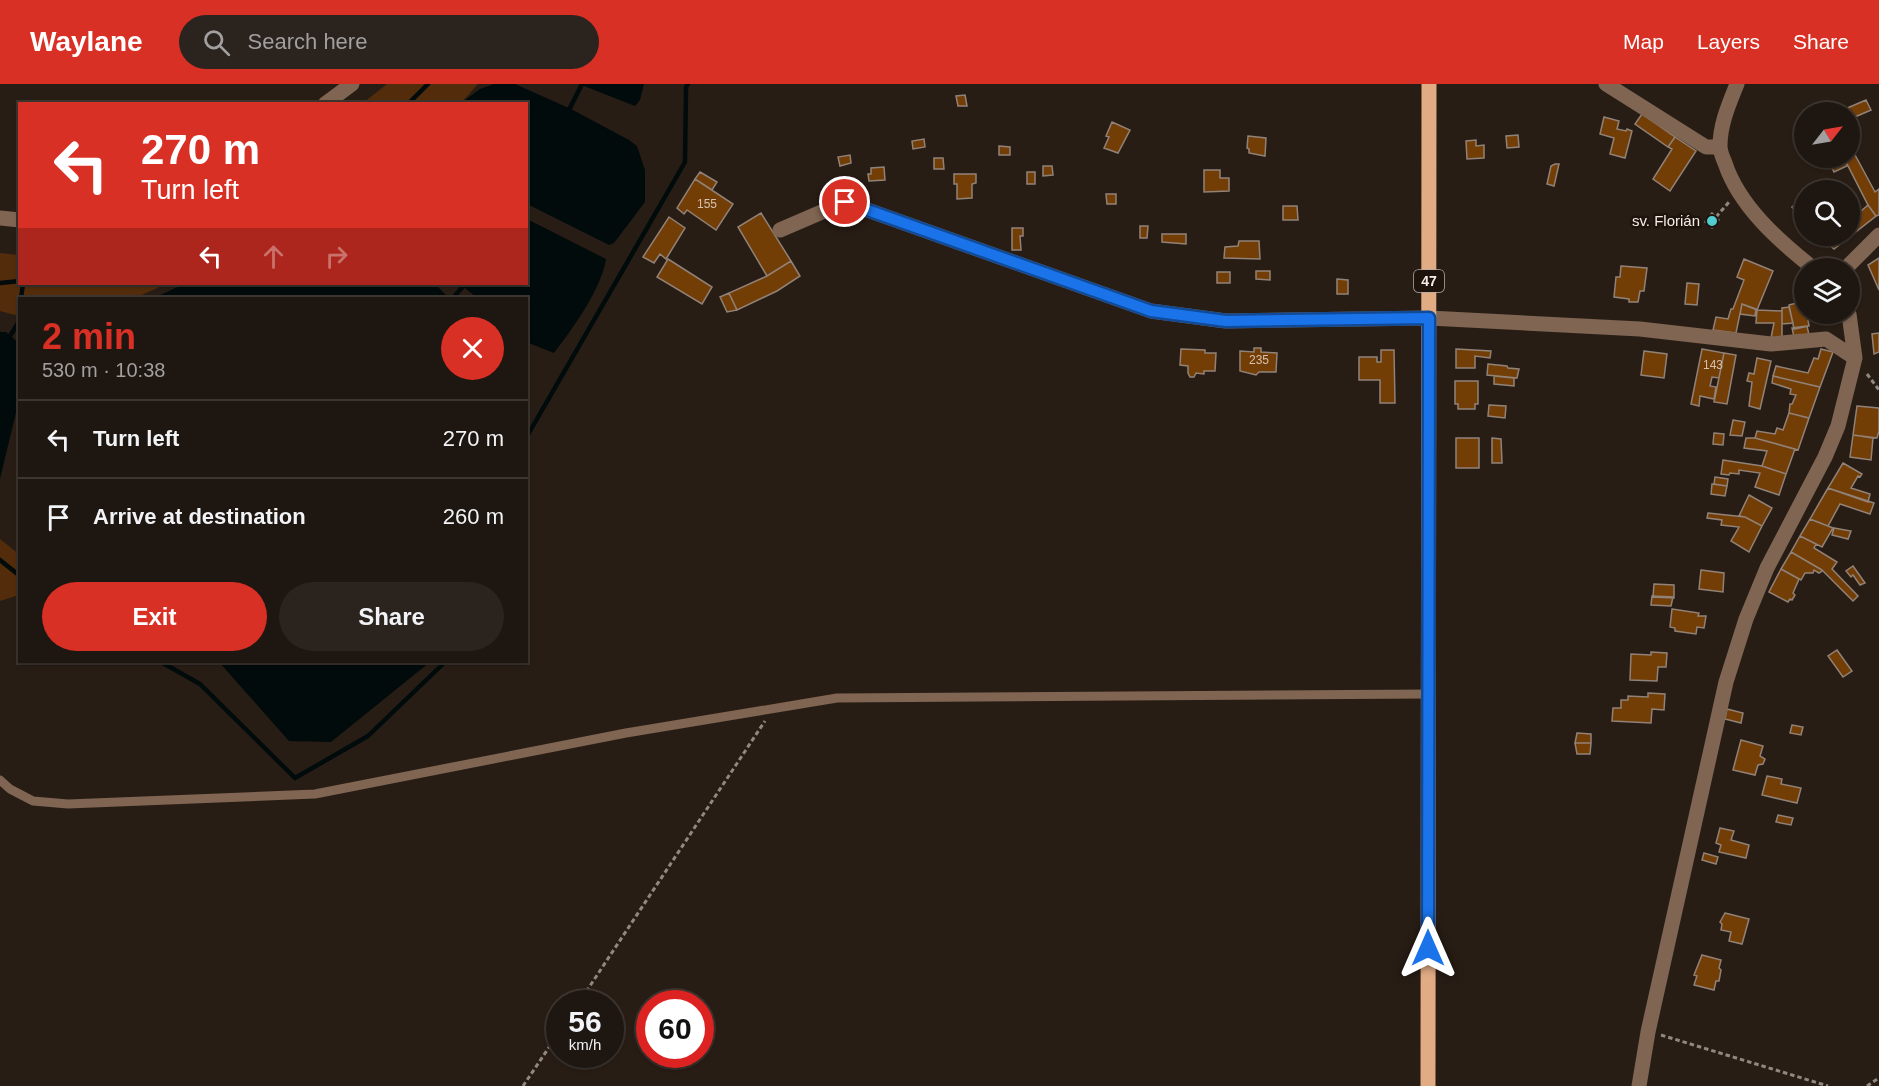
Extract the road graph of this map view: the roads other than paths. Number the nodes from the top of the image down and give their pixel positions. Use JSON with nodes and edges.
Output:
{"nodes":[{"id":1,"x":352,"y":84,"type":"edge"},
{"id":2,"x":1429,"y":84,"type":"edge"},
{"id":3,"x":1606,"y":84,"type":"edge"},
{"id":4,"x":1737,"y":84,"type":"edge"},
{"id":5,"x":328,"y":102,"type":"edge"},
{"id":6,"x":1720,"y":147,"type":"junction"},
{"id":7,"x":0,"y":218,"type":"edge"},
{"id":8,"x":18,"y":220,"type":"edge"},
{"id":9,"x":780,"y":230,"type":"dead end"},
{"id":10,"x":1879,"y":235,"type":"edge"},
{"id":11,"x":1800,"y":258,"type":"edge"},
{"id":12,"x":1856,"y":258,"type":"edge"},
{"id":13,"x":1429,"y":318,"type":"junction"},
{"id":14,"x":1850,"y":324,"type":"edge"},
{"id":15,"x":1854,"y":358,"type":"junction"},
{"id":16,"x":1428,"y":694,"type":"junction"},
{"id":17,"x":0,"y":780,"type":"edge"},
{"id":18,"x":1428,"y":1086,"type":"edge"},
{"id":19,"x":1639,"y":1086,"type":"edge"}],
"edges":[{"from":1,"to":5,"type":"street"},
{"from":2,"to":13,"type":"main road","number":"47"},
{"from":3,"to":6,"type":"street"},
{"from":4,"to":6,"type":"street"},
{"from":6,"to":11,"type":"street"},
{"from":7,"to":8,"type":"street"},
{"from":9,"to":13,"type":"street"},
{"from":10,"to":12,"type":"street"},
{"from":13,"to":15,"type":"street"},
{"from":13,"to":16,"type":"main road","number":"47"},
{"from":14,"to":15,"type":"street"},
{"from":15,"to":19,"type":"street"},
{"from":16,"to":17,"type":"lane"},
{"from":16,"to":18,"type":"main road","number":"47"}]}
